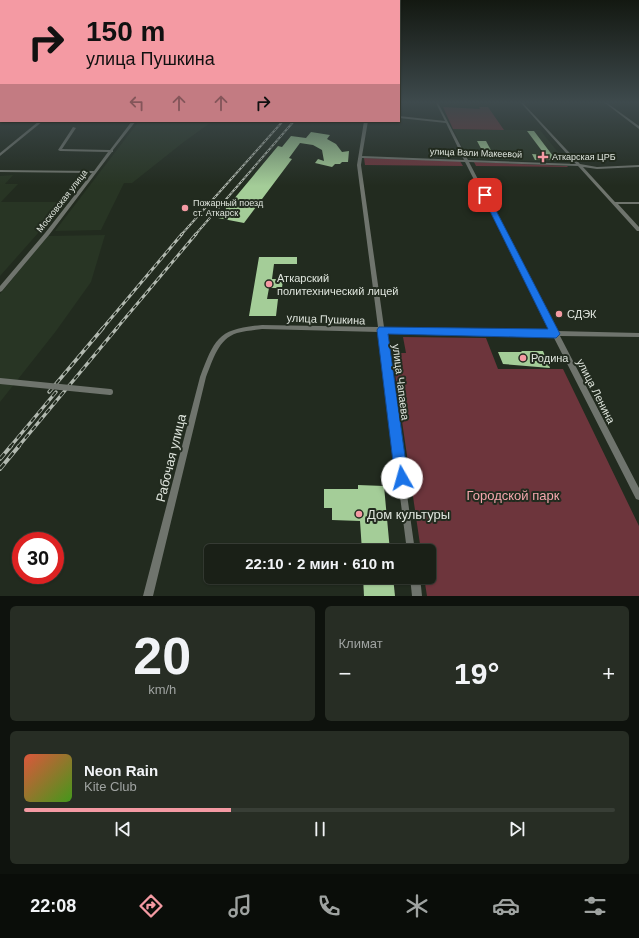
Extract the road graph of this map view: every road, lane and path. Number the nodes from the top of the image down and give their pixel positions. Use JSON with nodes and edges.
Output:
{"nodes":[{"id":1,"x":29,"y":131,"type":"edge"},
{"id":2,"x":72,"y":131,"type":"edge"},
{"id":3,"x":127,"y":131,"type":"edge"},
{"id":4,"x":364,"y":131,"type":"edge"},
{"id":5,"x":451,"y":131,"type":"edge"},
{"id":6,"x":549,"y":131,"type":"edge"},
{"id":7,"x":112,"y":151,"type":"junction"},
{"id":8,"x":0,"y":155,"type":"edge"},
{"id":9,"x":360,"y":157,"type":"junction"},
{"id":10,"x":467,"y":160,"type":"junction"},
{"id":11,"x":580,"y":165,"type":"junction"},
{"id":12,"x":639,"y":166,"type":"edge"},
{"id":13,"x":0,"y":172,"type":"edge"},
{"id":14,"x":96,"y":172,"type":"junction"},
{"id":15,"x":615,"y":203,"type":"junction"},
{"id":16,"x":639,"y":203,"type":"edge"},
{"id":17,"x":639,"y":230,"type":"edge"},
{"id":18,"x":0,"y":290,"type":"edge"},
{"id":19,"x":382,"y":330,"type":"junction"},
{"id":20,"x":230,"y":332,"type":"joint"},
{"id":21,"x":556,"y":334,"type":"junction"},
{"id":22,"x":639,"y":335,"type":"edge"},
{"id":23,"x":0,"y":381,"type":"edge"},
{"id":24,"x":110,"y":392,"type":"dead end"},
{"id":25,"x":639,"y":496,"type":"edge"},
{"id":26,"x":410,"y":544,"type":"edge"},
{"id":27,"x":416,"y":584,"type":"edge"},
{"id":28,"x":148,"y":596,"type":"edge"},
{"id":29,"x":417,"y":596,"type":"edge"}],
"edges":[{"from":1,"to":8,"type":"street"},
{"from":2,"to":7,"type":"street"},
{"from":3,"to":7,"type":"street","name":"Московская улица"},
{"from":4,"to":9,"type":"street","name":"улица Чапаева"},
{"from":5,"to":10,"type":"street","name":"улица Ленина"},
{"from":6,"to":11,"type":"street"},
{"from":7,"to":14,"type":"street","name":"Московская улица"},
{"from":9,"to":10,"type":"street","name":"улица Вали Макеевой"},
{"from":9,"to":19,"type":"street","name":"улица Чапаева"},
{"from":10,"to":11,"type":"street","name":"улица Вали Макеевой"},
{"from":10,"to":21,"type":"street","name":"улица Ленина"},
{"from":11,"to":12,"type":"street","name":"улица Вали Макеевой"},
{"from":11,"to":15,"type":"street"},
{"from":13,"to":14,"type":"street"},
{"from":14,"to":18,"type":"street","name":"Московская улица"},
{"from":15,"to":16,"type":"street"},
{"from":15,"to":17,"type":"street"},
{"from":19,"to":20,"type":"street","name":"улица Пушкина"},
{"from":19,"to":21,"type":"street","name":"улица Пушкина"},
{"from":19,"to":26,"type":"street","name":"улица Чапаева"},
{"from":20,"to":28,"type":"street","name":"Рабочая улица"},
{"from":21,"to":22,"type":"street","name":"улица Пушкина"},
{"from":21,"to":25,"type":"street","name":"улица Ленина"},
{"from":23,"to":24,"type":"street","bridge":true},
{"from":27,"to":29,"type":"street"}]}
